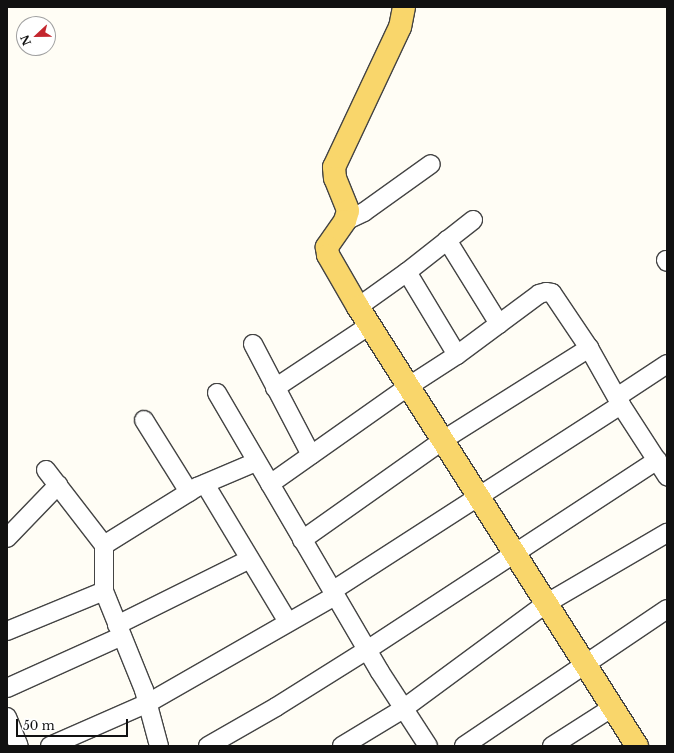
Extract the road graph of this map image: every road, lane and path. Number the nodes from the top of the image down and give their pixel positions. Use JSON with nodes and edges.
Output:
{"nodes":[{"id":1,"x":404,"y":7,"type":"edge"},
{"id":2,"x":431,"y":164,"type":"dead end"},
{"id":3,"x":473,"y":220,"type":"dead end"},
{"id":4,"x":345,"y":221,"type":"junction"},
{"id":5,"x":447,"y":240,"type":"junction"},
{"id":6,"x":407,"y":272,"type":"junction"},
{"id":7,"x":358,"y":307,"type":"junction"},
{"id":8,"x":499,"y":324,"type":"junction"},
{"id":9,"x":370,"y":325,"type":"junction"},
{"id":10,"x":253,"y":344,"type":"dead end"},
{"id":11,"x":589,"y":348,"type":"junction"},
{"id":12,"x":457,"y":355,"type":"junction"},
{"id":13,"x":667,"y":364,"type":"edge"},
{"id":14,"x":409,"y":386,"type":"junction"},
{"id":15,"x":275,"y":388,"type":"junction"},
{"id":16,"x":217,"y":393,"type":"dead end"},
{"id":17,"x":619,"y":401,"type":"junction"},
{"id":18,"x":144,"y":420,"type":"dead end"},
{"id":19,"x":443,"y":440,"type":"junction"},
{"id":20,"x":311,"y":455,"type":"junction"},
{"id":21,"x":657,"y":460,"type":"junction"},
{"id":22,"x":256,"y":462,"type":"junction"},
{"id":23,"x":46,"y":470,"type":"dead end"},
{"id":24,"x":667,"y":476,"type":"edge"},
{"id":25,"x":270,"y":484,"type":"junction"},
{"id":26,"x":58,"y":485,"type":"junction"},
{"id":27,"x":197,"y":488,"type":"junction"},
{"id":28,"x":479,"y":496,"type":"junction"},
{"id":29,"x":667,"y":534,"type":"edge"},
{"id":30,"x":7,"y":538,"type":"edge"},
{"id":31,"x":302,"y":540,"type":"junction"},
{"id":32,"x":104,"y":545,"type":"junction"},
{"id":33,"x":516,"y":554,"type":"junction"},
{"id":34,"x":250,"y":559,"type":"junction"},
{"id":35,"x":104,"y":591,"type":"junction"},
{"id":36,"x":334,"y":594,"type":"junction"},
{"id":37,"x":547,"y":603,"type":"junction"},
{"id":38,"x":667,"y":609,"type":"edge"},
{"id":39,"x":288,"y":622,"type":"junction"},
{"id":40,"x":120,"y":630,"type":"junction"},
{"id":41,"x":7,"y":631,"type":"edge"},
{"id":42,"x":367,"y":650,"type":"junction"},
{"id":43,"x":586,"y":664,"type":"junction"},
{"id":44,"x":7,"y":688,"type":"edge"},
{"id":45,"x":148,"y":703,"type":"junction"},
{"id":46,"x":613,"y":707,"type":"junction"},
{"id":47,"x":403,"y":709,"type":"junction"},
{"id":48,"x":7,"y":717,"type":"edge"},
{"id":49,"x":19,"y":746,"type":"edge"},
{"id":50,"x":50,"y":746,"type":"edge"},
{"id":51,"x":159,"y":746,"type":"edge"},
{"id":52,"x":208,"y":746,"type":"edge"},
{"id":53,"x":342,"y":746,"type":"edge"},
{"id":54,"x":428,"y":746,"type":"edge"},
{"id":55,"x":464,"y":746,"type":"edge"},
{"id":56,"x":552,"y":746,"type":"edge"},
{"id":57,"x":637,"y":746,"type":"edge"}],
"edges":[{"from":1,"to":4,"type":"main road"},
{"from":2,"to":4,"type":"street"},
{"from":3,"to":5,"type":"street"},
{"from":4,"to":7,"type":"main road"},
{"from":5,"to":6,"type":"street"},
{"from":5,"to":8,"type":"street"},
{"from":6,"to":7,"type":"street"},
{"from":6,"to":12,"type":"street"},
{"from":7,"to":9,"type":"main road"},
{"from":8,"to":11,"type":"street"},
{"from":8,"to":12,"type":"street"},
{"from":9,"to":14,"type":"main road"},
{"from":9,"to":15,"type":"street"},
{"from":10,"to":15,"type":"street"},
{"from":11,"to":17,"type":"street"},
{"from":11,"to":19,"type":"street"},
{"from":12,"to":14,"type":"street"},
{"from":13,"to":17,"type":"street"},
{"from":14,"to":19,"type":"main road"},
{"from":14,"to":20,"type":"street"},
{"from":15,"to":20,"type":"street"},
{"from":16,"to":22,"type":"street"},
{"from":17,"to":21,"type":"street"},
{"from":17,"to":28,"type":"street"},
{"from":18,"to":27,"type":"street"},
{"from":19,"to":28,"type":"main road"},
{"from":19,"to":31,"type":"street"},
{"from":20,"to":25,"type":"street"},
{"from":21,"to":24,"type":"street"},
{"from":21,"to":33,"type":"street"},
{"from":22,"to":25,"type":"street"},
{"from":22,"to":27,"type":"street"},
{"from":23,"to":26,"type":"street"},
{"from":25,"to":31,"type":"street"},
{"from":26,"to":30,"type":"street"},
{"from":26,"to":32,"type":"street"},
{"from":27,"to":32,"type":"street"},
{"from":27,"to":34,"type":"street"},
{"from":28,"to":33,"type":"main road"},
{"from":28,"to":36,"type":"street"},
{"from":29,"to":37,"type":"street"},
{"from":31,"to":36,"type":"street"},
{"from":32,"to":35,"type":"street"},
{"from":33,"to":37,"type":"main road"},
{"from":33,"to":42,"type":"street"},
{"from":34,"to":39,"type":"street"},
{"from":34,"to":40,"type":"street"},
{"from":35,"to":40,"type":"street"},
{"from":35,"to":41,"type":"street"},
{"from":36,"to":39,"type":"street"},
{"from":36,"to":42,"type":"street"},
{"from":37,"to":43,"type":"main road"},
{"from":37,"to":47,"type":"street"},
{"from":38,"to":43,"type":"street"},
{"from":39,"to":45,"type":"street"},
{"from":40,"to":44,"type":"street"},
{"from":40,"to":45,"type":"street"},
{"from":42,"to":47,"type":"street"},
{"from":42,"to":52,"type":"street"},
{"from":43,"to":46,"type":"main road"},
{"from":43,"to":55,"type":"street"},
{"from":45,"to":50,"type":"street"},
{"from":45,"to":51,"type":"street"},
{"from":46,"to":56,"type":"street"},
{"from":46,"to":57,"type":"main road"},
{"from":47,"to":53,"type":"street"},
{"from":47,"to":54,"type":"street"},
{"from":48,"to":49,"type":"street"}]}
